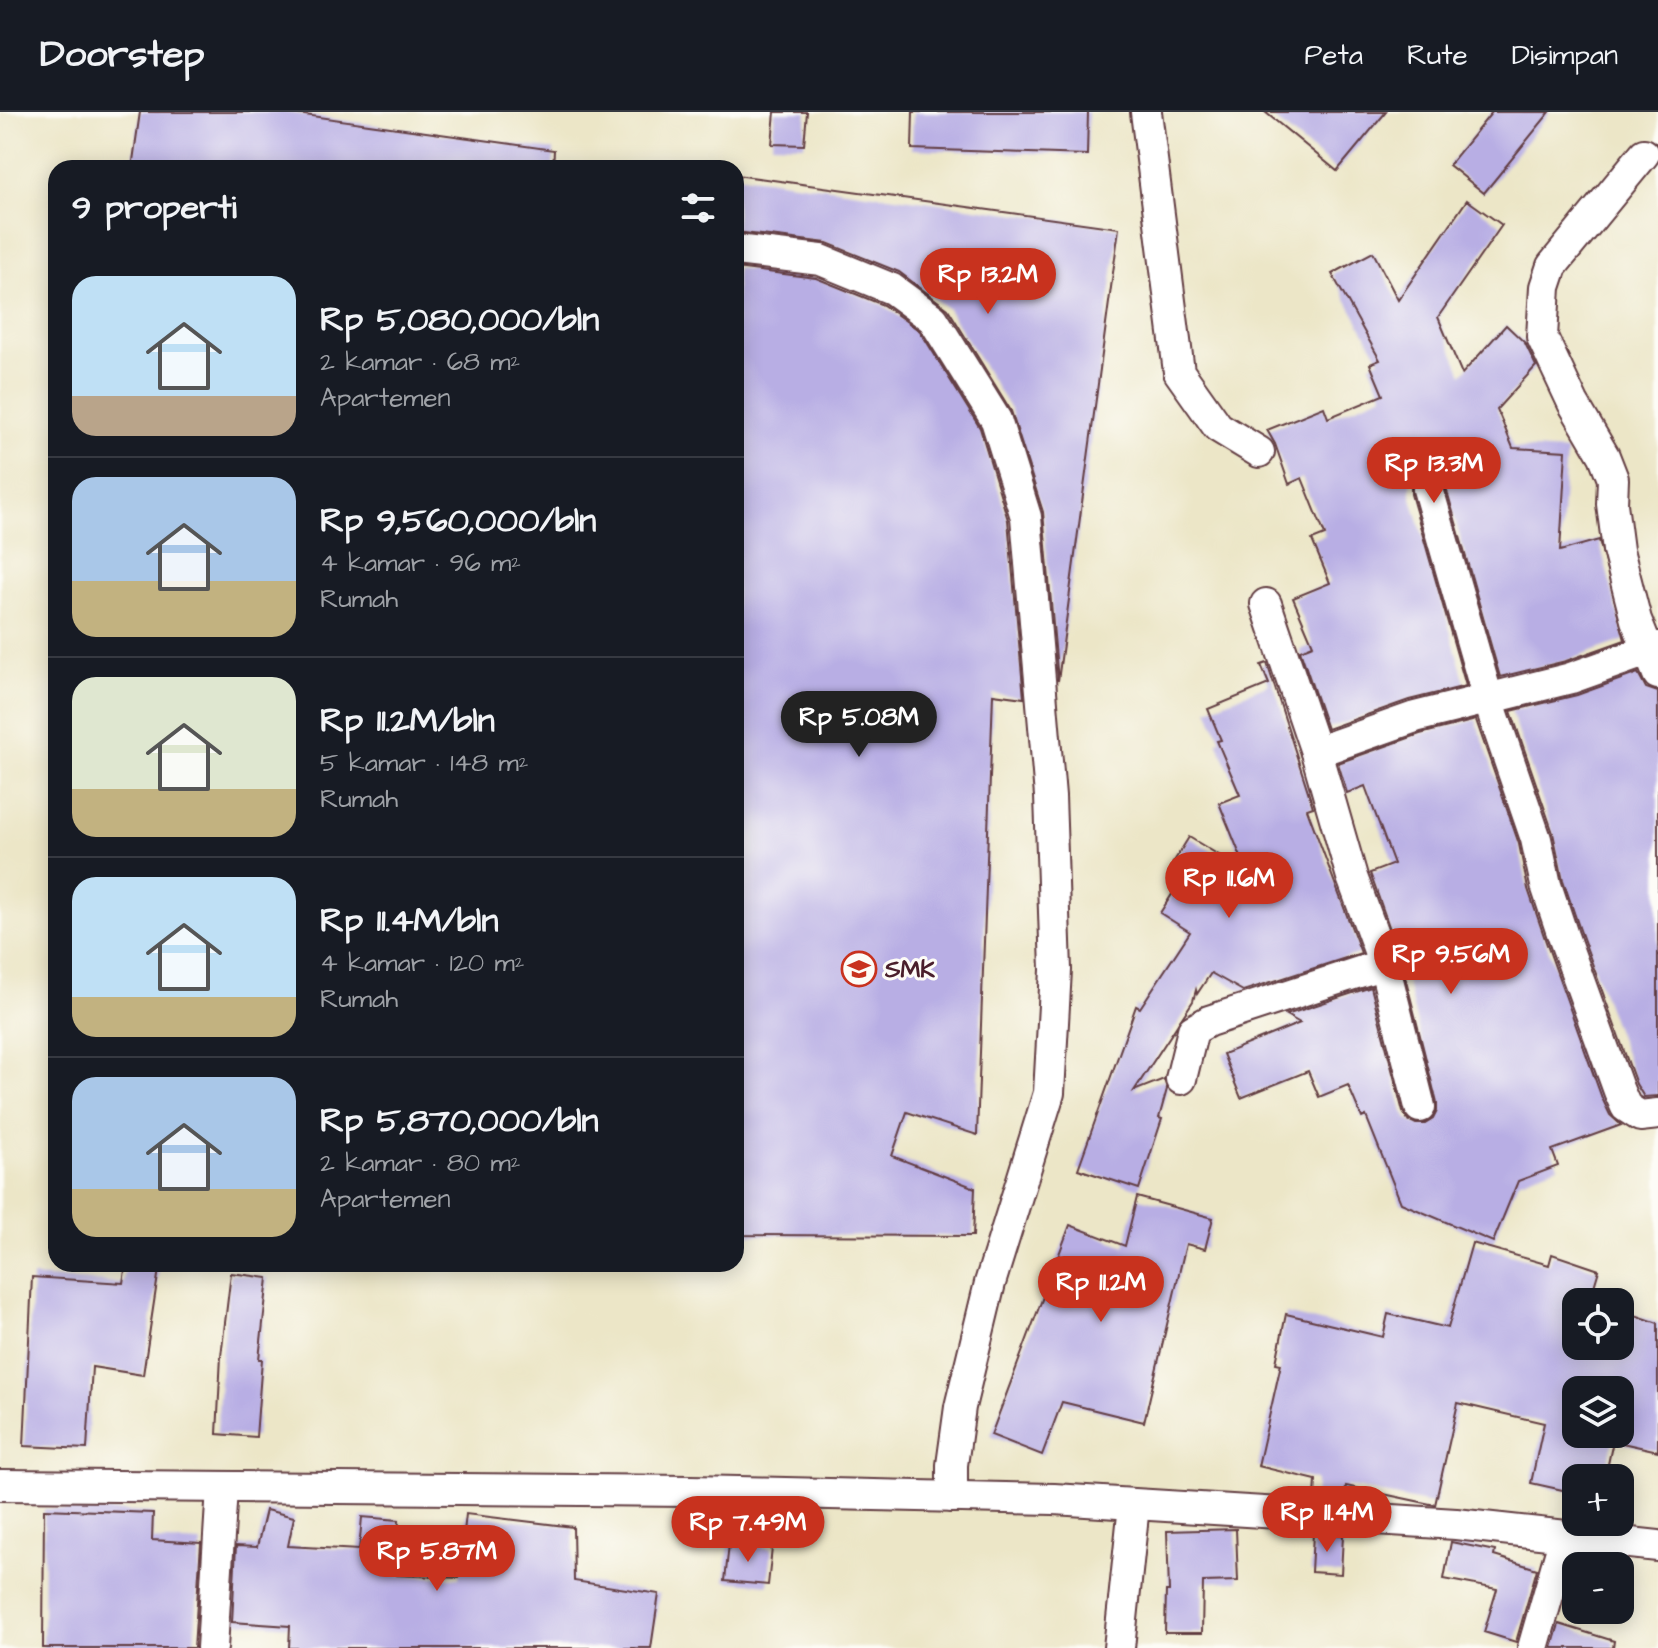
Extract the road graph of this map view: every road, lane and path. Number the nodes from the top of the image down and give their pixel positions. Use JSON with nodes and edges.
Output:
{"nodes":[{"id":1,"x":1146,"y":112,"type":"edge"},
{"id":2,"x":1644,"y":154,"type":"dead end"},
{"id":3,"x":744,"y":251,"type":"edge"},
{"id":4,"x":1259,"y":452,"type":"dead end"},
{"id":5,"x":1428,"y":489,"type":"dead end"},
{"id":6,"x":1266,"y":604,"type":"dead end"},
{"id":7,"x":1655,"y":658,"type":"edge"},
{"id":8,"x":1488,"y":699,"type":"junction"},
{"id":9,"x":1316,"y":752,"type":"junction"},
{"id":10,"x":1384,"y":964,"type":"junction"},
{"id":11,"x":1181,"y":1079,"type":"dead end"},
{"id":12,"x":1420,"y":1107,"type":"dead end"},
{"id":13,"x":1658,"y":1114,"type":"edge"},
{"id":14,"x":0,"y":1485,"type":"edge"},
{"id":15,"x":222,"y":1488,"type":"junction"},
{"id":16,"x":952,"y":1497,"type":"junction"},
{"id":17,"x":1134,"y":1505,"type":"junction"},
{"id":18,"x":1562,"y":1536,"type":"edge"},
{"id":19,"x":1565,"y":1536,"type":"joint"},
{"id":20,"x":1658,"y":1546,"type":"edge"},
{"id":21,"x":212,"y":1648,"type":"edge"},
{"id":22,"x":1119,"y":1648,"type":"edge"},
{"id":23,"x":1533,"y":1648,"type":"edge"}],
"edges":[{"from":1,"to":4,"type":"street"},
{"from":2,"to":7,"type":"street"},
{"from":3,"to":16,"type":"street"},
{"from":5,"to":8,"type":"street"},
{"from":6,"to":9,"type":"street"},
{"from":7,"to":8,"type":"street"},
{"from":8,"to":9,"type":"street"},
{"from":8,"to":13,"type":"street"},
{"from":9,"to":10,"type":"street"},
{"from":10,"to":11,"type":"street"},
{"from":10,"to":12,"type":"street"},
{"from":14,"to":15,"type":"street"},
{"from":15,"to":16,"type":"street"},
{"from":15,"to":21,"type":"street"},
{"from":16,"to":17,"type":"street"},
{"from":17,"to":18,"type":"street"},
{"from":17,"to":22,"type":"street"},
{"from":19,"to":20,"type":"street"},
{"from":19,"to":23,"type":"street"}]}
